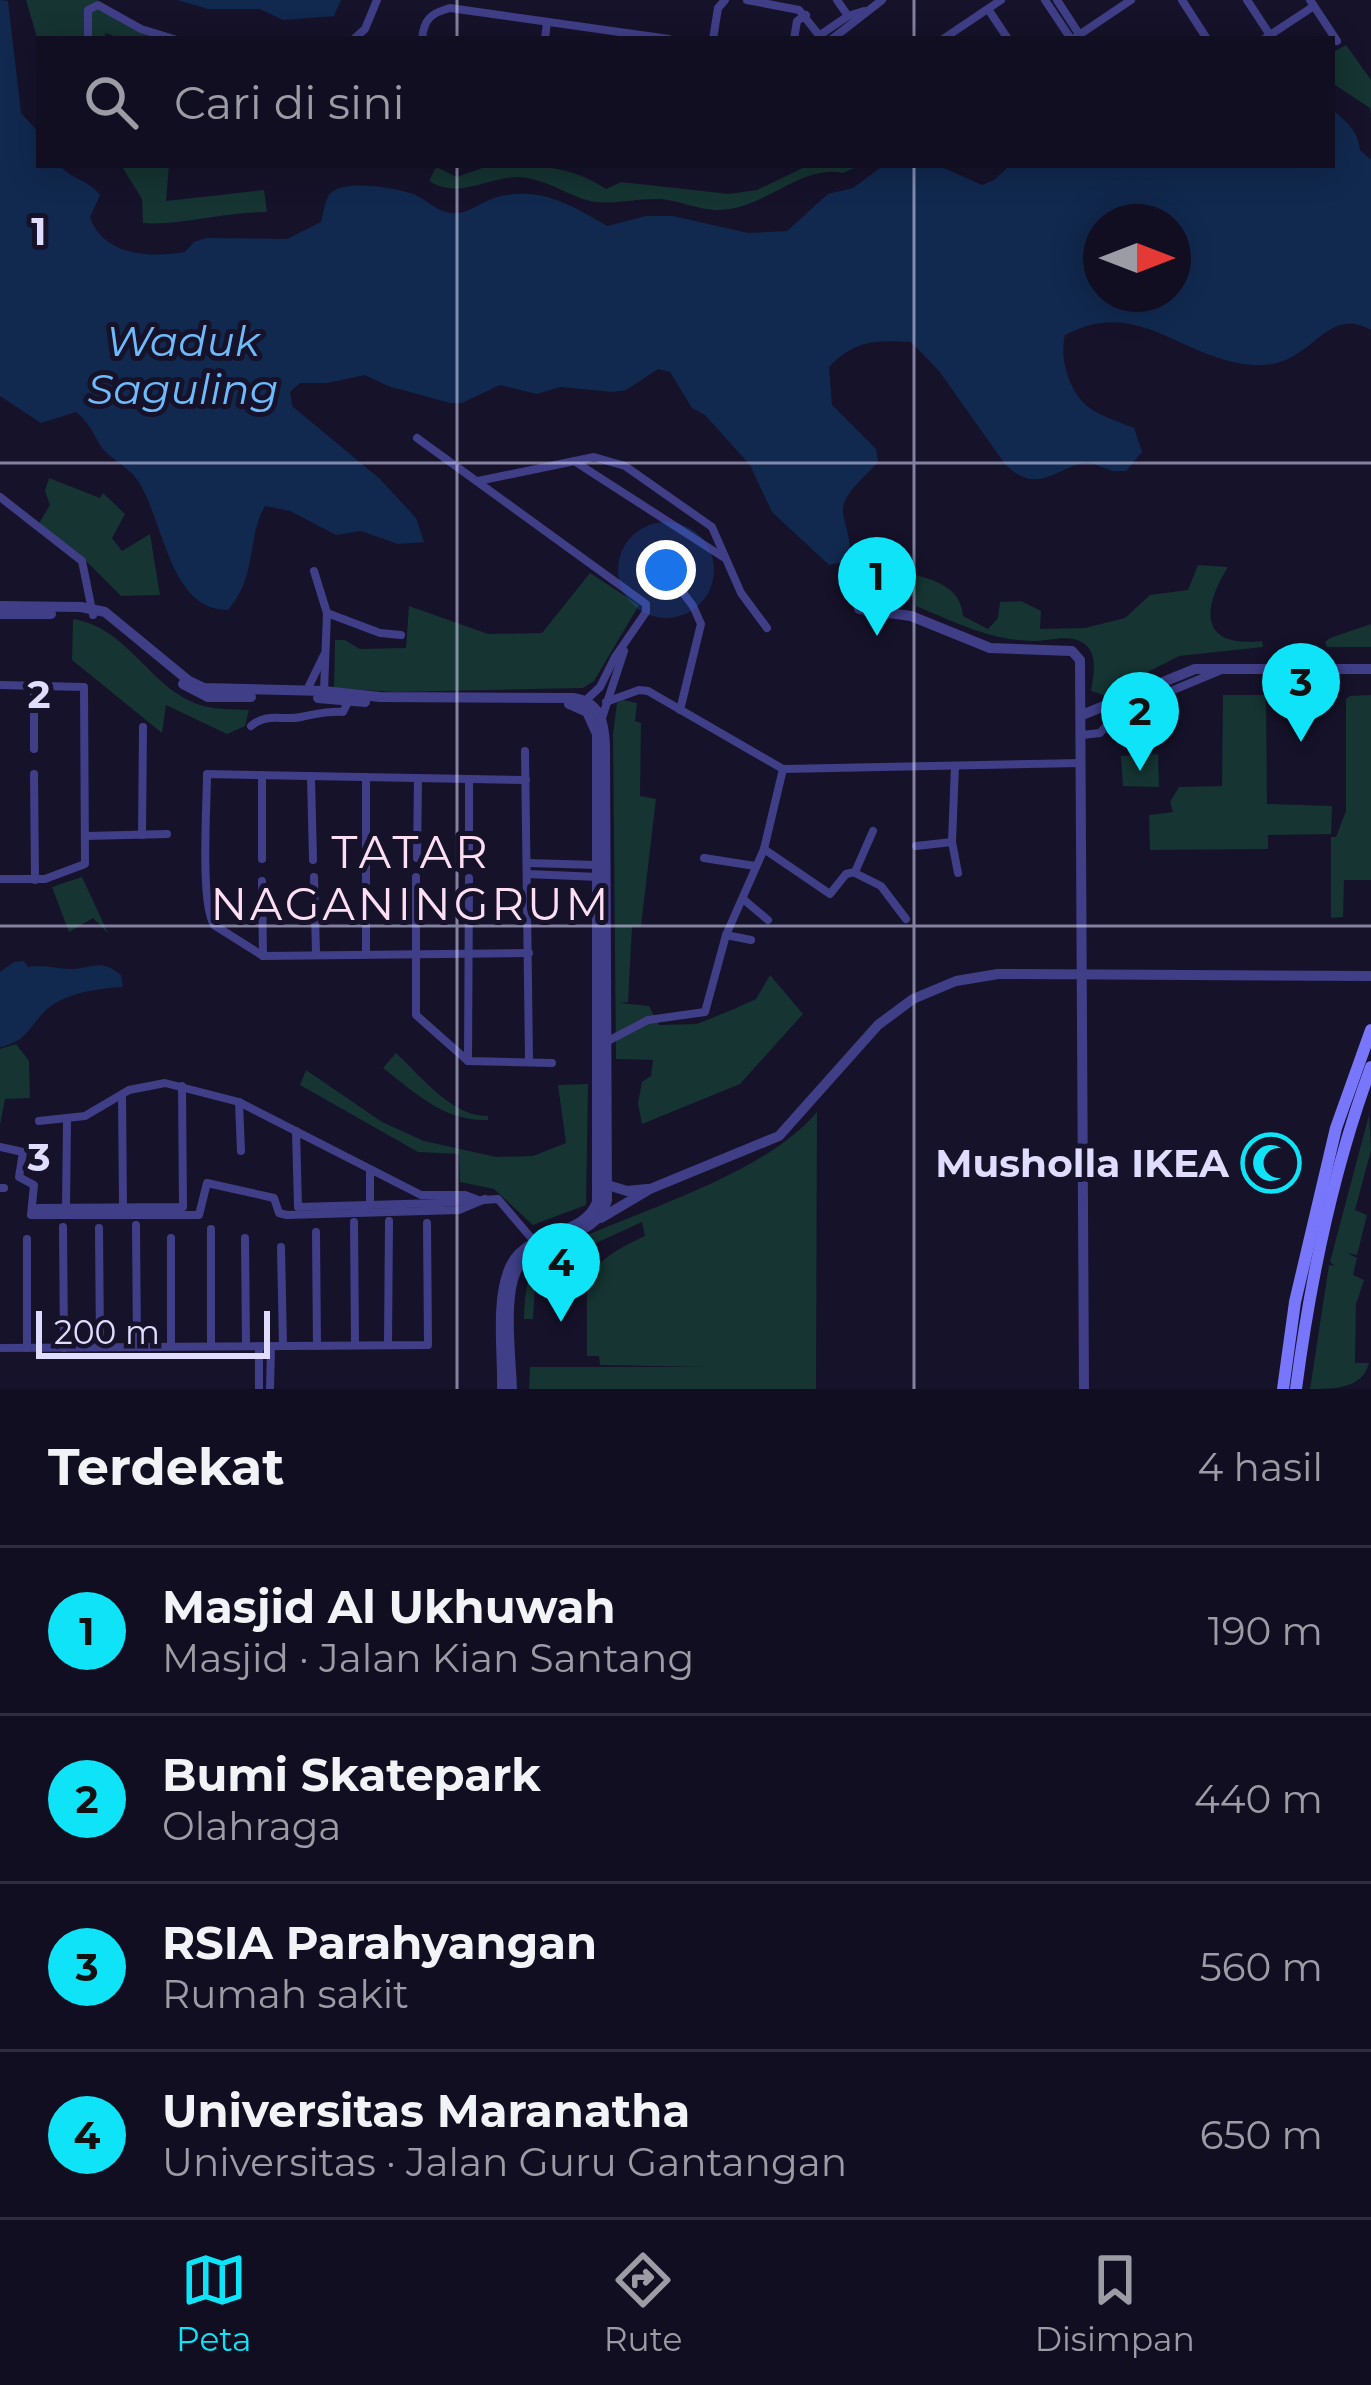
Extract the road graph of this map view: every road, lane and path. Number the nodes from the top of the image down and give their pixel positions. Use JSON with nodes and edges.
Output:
{"nodes":[{"id":1,"x":377,"y":0,"type":"edge"},
{"id":2,"x":725,"y":0,"type":"edge"},
{"id":3,"x":747,"y":0,"type":"edge"},
{"id":4,"x":836,"y":0,"type":"edge"},
{"id":5,"x":882,"y":0,"type":"edge"},
{"id":6,"x":1001,"y":0,"type":"edge"},
{"id":7,"x":1045,"y":0,"type":"edge"},
{"id":8,"x":1057,"y":0,"type":"edge"},
{"id":9,"x":1182,"y":0,"type":"edge"},
{"id":10,"x":1247,"y":0,"type":"edge"},
{"id":11,"x":1124,"y":2,"type":"edge"},
{"id":12,"x":1312,"y":3,"type":"edge"},
{"id":13,"x":988,"y":9,"type":"junction"},
{"id":14,"x":866,"y":11,"type":"junction"},
{"id":15,"x":806,"y":15,"type":"junction"},
{"id":16,"x":848,"y":16,"type":"junction"},
{"id":17,"x":547,"y":22,"type":"junction"},
{"id":18,"x":88,"y":36,"type":"edge"},
{"id":19,"x":164,"y":36,"type":"edge"},
{"id":20,"x":357,"y":36,"type":"edge"},
{"id":21,"x":422,"y":36,"type":"edge"},
{"id":22,"x":545,"y":36,"type":"edge"},
{"id":23,"x":647,"y":36,"type":"edge"},
{"id":24,"x":713,"y":36,"type":"edge"},
{"id":25,"x":794,"y":36,"type":"edge"},
{"id":26,"x":820,"y":36,"type":"edge"},
{"id":27,"x":822,"y":36,"type":"edge"},
{"id":28,"x":836,"y":36,"type":"edge"},
{"id":29,"x":950,"y":36,"type":"edge"},
{"id":30,"x":1006,"y":36,"type":"edge"},
{"id":31,"x":1072,"y":36,"type":"edge"},
{"id":32,"x":1073,"y":36,"type":"edge"},
{"id":33,"x":1077,"y":36,"type":"edge"},
{"id":34,"x":1205,"y":36,"type":"edge"},
{"id":35,"x":1266,"y":36,"type":"edge"},
{"id":36,"x":1268,"y":36,"type":"edge"},
{"id":37,"x":1334,"y":36,"type":"edge"},
{"id":38,"x":1335,"y":38,"type":"edge"},
{"id":39,"x":1337,"y":41,"type":"dead end"},
{"id":40,"x":417,"y":438,"type":"dead end"},
{"id":41,"x":573,"y":460,"type":"junction"},
{"id":42,"x":477,"y":482,"type":"junction"},
{"id":43,"x":0,"y":497,"type":"edge"},
{"id":44,"x":725,"y":558,"type":"junction"},
{"id":45,"x":314,"y":571,"type":"dead end"},
{"id":46,"x":674,"y":581,"type":"dead end"},
{"id":47,"x":859,"y":609,"type":"dead end"},
{"id":48,"x":0,"y":610,"type":"edge"},
{"id":49,"x":93,"y":612,"type":"junction"},
{"id":50,"x":327,"y":614,"type":"junction"},
{"id":51,"x":767,"y":628,"type":"dead end"},
{"id":52,"x":401,"y":635,"type":"dead end"},
{"id":53,"x":624,"y":650,"type":"junction"},
{"id":54,"x":325,"y":654,"type":"junction"},
{"id":55,"x":1371,"y":668,"type":"edge"},
{"id":56,"x":1223,"y":669,"type":"junction"},
{"id":57,"x":0,"y":685,"type":"edge"},
{"id":58,"x":34,"y":686,"type":"junction"},
{"id":59,"x":306,"y":691,"type":"junction"},
{"id":60,"x":324,"y":691,"type":"junction"},
{"id":61,"x":348,"y":702,"type":"junction"},
{"id":62,"x":606,"y":702,"type":"junction"},
{"id":63,"x":583,"y":704,"type":"junction"},
{"id":64,"x":680,"y":710,"type":"junction"},
{"id":65,"x":1082,"y":715,"type":"junction"},
{"id":66,"x":599,"y":724,"type":"junction"},
{"id":67,"x":251,"y":725,"type":"dead end"},
{"id":68,"x":143,"y":727,"type":"dead end"},
{"id":69,"x":1082,"y":735,"type":"junction"},
{"id":70,"x":34,"y":749,"type":"dead end"},
{"id":71,"x":525,"y":751,"type":"dead end"},
{"id":72,"x":1082,"y":763,"type":"junction"},
{"id":73,"x":956,"y":766,"type":"junction"},
{"id":74,"x":783,"y":769,"type":"junction"},
{"id":75,"x":34,"y":773,"type":"dead end"},
{"id":76,"x":262,"y":776,"type":"junction"},
{"id":77,"x":311,"y":777,"type":"junction"},
{"id":78,"x":366,"y":777,"type":"junction"},
{"id":79,"x":418,"y":778,"type":"junction"},
{"id":80,"x":469,"y":779,"type":"junction"},
{"id":81,"x":526,"y":780,"type":"junction"},
{"id":82,"x":873,"y":831,"type":"dead end"},
{"id":83,"x":167,"y":834,"type":"dead end"},
{"id":84,"x":142,"y":835,"type":"junction"},
{"id":85,"x":86,"y":836,"type":"junction"},
{"id":86,"x":952,"y":842,"type":"junction"},
{"id":87,"x":916,"y":846,"type":"dead end"},
{"id":88,"x":764,"y":849,"type":"junction"},
{"id":89,"x":469,"y":854,"type":"dead end"},
{"id":90,"x":417,"y":858,"type":"dead end"},
{"id":91,"x":704,"y":858,"type":"dead end"},
{"id":92,"x":262,"y":859,"type":"dead end"},
{"id":93,"x":314,"y":860,"type":"dead end"},
{"id":94,"x":755,"y":866,"type":"junction"},
{"id":95,"x":527,"y":868,"type":"junction"},
{"id":96,"x":601,"y":871,"type":"junction"},
{"id":97,"x":853,"y":873,"type":"junction"},
{"id":98,"x":958,"y":873,"type":"dead end"},
{"id":99,"x":314,"y":877,"type":"dead end"},
{"id":100,"x":416,"y":877,"type":"dead end"},
{"id":101,"x":469,"y":878,"type":"dead end"},
{"id":102,"x":0,"y":879,"type":"edge"},
{"id":103,"x":35,"y":880,"type":"junction"},
{"id":104,"x":262,"y":881,"type":"dead end"},
{"id":105,"x":743,"y":899,"type":"junction"},
{"id":106,"x":906,"y":919,"type":"dead end"},
{"id":107,"x":768,"y":920,"type":"dead end"},
{"id":108,"x":726,"y":935,"type":"junction"},
{"id":109,"x":752,"y":940,"type":"dead end"},
{"id":110,"x":316,"y":953,"type":"junction"},
{"id":111,"x":366,"y":953,"type":"junction"},
{"id":112,"x":416,"y":953,"type":"junction"},
{"id":113,"x":468,"y":953,"type":"junction"},
{"id":114,"x":529,"y":953,"type":"junction"},
{"id":115,"x":262,"y":956,"type":"junction"},
{"id":116,"x":1083,"y":974,"type":"junction"},
{"id":117,"x":1371,"y":976,"type":"edge"},
{"id":118,"x":1371,"y":1030,"type":"edge"},
{"id":119,"x":606,"y":1042,"type":"junction"},
{"id":120,"x":529,"y":1060,"type":"junction"},
{"id":121,"x":468,"y":1061,"type":"junction"},
{"id":122,"x":552,"y":1064,"type":"dead end"},
{"id":123,"x":1371,"y":1067,"type":"edge"},
{"id":124,"x":182,"y":1086,"type":"junction"},
{"id":125,"x":122,"y":1094,"type":"junction"},
{"id":126,"x":239,"y":1102,"type":"junction"},
{"id":127,"x":1350,"y":1107,"type":"junction"},
{"id":128,"x":39,"y":1121,"type":"dead end"},
{"id":129,"x":67,"y":1121,"type":"junction"},
{"id":130,"x":296,"y":1131,"type":"junction"},
{"id":131,"x":0,"y":1147,"type":"edge"},
{"id":132,"x":241,"y":1150,"type":"dead end"},
{"id":133,"x":370,"y":1171,"type":"junction"},
{"id":134,"x":602,"y":1184,"type":"junction"},
{"id":135,"x":650,"y":1189,"type":"junction"},
{"id":136,"x":421,"y":1195,"type":"junction"},
{"id":137,"x":480,"y":1199,"type":"junction"},
{"id":138,"x":439,"y":1204,"type":"junction"},
{"id":139,"x":370,"y":1205,"type":"junction"},
{"id":140,"x":123,"y":1207,"type":"junction"},
{"id":141,"x":38,"y":1208,"type":"dead end"},
{"id":142,"x":66,"y":1208,"type":"junction"},
{"id":143,"x":598,"y":1220,"type":"junction"},
{"id":144,"x":388,"y":1221,"type":"dead end"},
{"id":145,"x":354,"y":1222,"type":"dead end"},
{"id":146,"x":427,"y":1223,"type":"dead end"},
{"id":147,"x":136,"y":1225,"type":"dead end"},
{"id":148,"x":63,"y":1227,"type":"dead end"},
{"id":149,"x":99,"y":1228,"type":"dead end"},
{"id":150,"x":211,"y":1229,"type":"dead end"},
{"id":151,"x":316,"y":1232,"type":"dead end"},
{"id":152,"x":171,"y":1238,"type":"dead end"},
{"id":153,"x":245,"y":1238,"type":"dead end"},
{"id":154,"x":27,"y":1239,"type":"dead end"},
{"id":155,"x":537,"y":1243,"type":"junction"},
{"id":156,"x":281,"y":1247,"type":"dead end"},
{"id":157,"x":355,"y":1345,"type":"junction"},
{"id":158,"x":388,"y":1345,"type":"junction"},
{"id":159,"x":171,"y":1346,"type":"junction"},
{"id":160,"x":211,"y":1346,"type":"junction"},
{"id":161,"x":246,"y":1346,"type":"junction"},
{"id":162,"x":259,"y":1346,"type":"junction"},
{"id":163,"x":271,"y":1346,"type":"junction"},
{"id":164,"x":283,"y":1346,"type":"junction"},
{"id":165,"x":316,"y":1346,"type":"junction"},
{"id":166,"x":100,"y":1347,"type":"junction"},
{"id":167,"x":137,"y":1347,"type":"junction"},
{"id":168,"x":0,"y":1348,"type":"edge"},
{"id":169,"x":27,"y":1348,"type":"junction"},
{"id":170,"x":64,"y":1348,"type":"junction"},
{"id":171,"x":259,"y":1389,"type":"edge"},
{"id":172,"x":270,"y":1389,"type":"edge"},
{"id":173,"x":502,"y":1389,"type":"edge"},
{"id":174,"x":512,"y":1389,"type":"edge"},
{"id":175,"x":1084,"y":1389,"type":"edge"},
{"id":176,"x":1283,"y":1389,"type":"edge"},
{"id":177,"x":1296,"y":1389,"type":"edge"}],
"edges":[{"from":1,"to":20,"type":"street"},
{"from":2,"to":24,"type":"street"},
{"from":3,"to":15,"type":"street"},
{"from":4,"to":16,"type":"street"},
{"from":5,"to":14,"type":"street"},
{"from":6,"to":13,"type":"street"},
{"from":7,"to":31,"type":"street"},
{"from":8,"to":32,"type":"street"},
{"from":9,"to":34,"type":"street"},
{"from":10,"to":35,"type":"street"},
{"from":11,"to":33,"type":"street"},
{"from":12,"to":36,"type":"street"},
{"from":12,"to":37,"type":"street"},
{"from":13,"to":29,"type":"street"},
{"from":13,"to":30,"type":"street"},
{"from":14,"to":16,"type":"street"},
{"from":14,"to":28,"type":"street"},
{"from":15,"to":25,"type":"street"},
{"from":15,"to":26,"type":"street"},
{"from":16,"to":27,"type":"street"},
{"from":17,"to":21,"type":"street"},
{"from":17,"to":22,"type":"street"},
{"from":17,"to":23,"type":"street"},
{"from":18,"to":19,"type":"street"},
{"from":38,"to":39,"type":"street"},
{"from":40,"to":42,"type":"street"},
{"from":41,"to":42,"type":"street"},
{"from":41,"to":44,"type":"street"},
{"from":41,"to":44,"type":"street"},
{"from":42,"to":53,"type":"street"},
{"from":43,"to":49,"type":"street"},
{"from":44,"to":51,"type":"street"},
{"from":45,"to":50,"type":"street"},
{"from":46,"to":64,"type":"street"},
{"from":47,"to":65,"type":"street"},
{"from":48,"to":49,"type":"street"},
{"from":49,"to":59,"type":"street"},
{"from":49,"to":61,"type":"street"},
{"from":50,"to":52,"type":"street"},
{"from":50,"to":54,"type":"street"},
{"from":53,"to":62,"type":"street"},
{"from":53,"to":63,"type":"street"},
{"from":54,"to":59,"type":"street"},
{"from":54,"to":60,"type":"street"},
{"from":55,"to":56,"type":"street"},
{"from":56,"to":65,"type":"street"},
{"from":56,"to":69,"type":"street"},
{"from":57,"to":58,"type":"street"},
{"from":58,"to":70,"type":"street"},
{"from":58,"to":85,"type":"street"},
{"from":59,"to":60,"type":"street"},
{"from":60,"to":63,"type":"street"},
{"from":61,"to":63,"type":"street"},
{"from":61,"to":67,"type":"street"},
{"from":62,"to":64,"type":"street"},
{"from":62,"to":66,"type":"street"},
{"from":63,"to":66,"type":"street"},
{"from":64,"to":74,"type":"street"},
{"from":65,"to":69,"type":"street"},
{"from":66,"to":96,"type":"street"},
{"from":68,"to":84,"type":"street"},
{"from":69,"to":72,"type":"street"},
{"from":71,"to":81,"type":"street"},
{"from":72,"to":73,"type":"street"},
{"from":72,"to":116,"type":"street"},
{"from":73,"to":74,"type":"street"},
{"from":73,"to":86,"type":"street"},
{"from":74,"to":88,"type":"street"},
{"from":75,"to":103,"type":"street"},
{"from":76,"to":77,"type":"street"},
{"from":76,"to":92,"type":"street"},
{"from":76,"to":115,"type":"street"},
{"from":77,"to":78,"type":"street"},
{"from":77,"to":93,"type":"street"},
{"from":78,"to":79,"type":"street"},
{"from":78,"to":111,"type":"street"},
{"from":79,"to":80,"type":"street"},
{"from":79,"to":90,"type":"street"},
{"from":80,"to":81,"type":"street"},
{"from":80,"to":89,"type":"street"},
{"from":81,"to":95,"type":"street"},
{"from":82,"to":97,"type":"street"},
{"from":83,"to":84,"type":"street"},
{"from":84,"to":85,"type":"street"},
{"from":85,"to":103,"type":"street"},
{"from":86,"to":87,"type":"street"},
{"from":86,"to":98,"type":"street"},
{"from":88,"to":94,"type":"street"},
{"from":88,"to":97,"type":"street"},
{"from":91,"to":94,"type":"street"},
{"from":94,"to":105,"type":"street"},
{"from":95,"to":96,"type":"street"},
{"from":95,"to":114,"type":"street"},
{"from":96,"to":119,"type":"street"},
{"from":96,"to":134,"type":"street"},
{"from":97,"to":106,"type":"street"},
{"from":99,"to":110,"type":"street"},
{"from":100,"to":112,"type":"street"},
{"from":101,"to":113,"type":"street"},
{"from":102,"to":103,"type":"street"},
{"from":104,"to":115,"type":"street"},
{"from":105,"to":107,"type":"street"},
{"from":105,"to":108,"type":"street"},
{"from":108,"to":109,"type":"street"},
{"from":108,"to":119,"type":"street"},
{"from":110,"to":111,"type":"street"},
{"from":110,"to":115,"type":"street"},
{"from":111,"to":112,"type":"street"},
{"from":112,"to":113,"type":"street"},
{"from":112,"to":121,"type":"street"},
{"from":113,"to":114,"type":"street"},
{"from":113,"to":121,"type":"street"},
{"from":114,"to":120,"type":"street"},
{"from":116,"to":117,"type":"street"},
{"from":116,"to":135,"type":"street"},
{"from":116,"to":175,"type":"street"},
{"from":118,"to":127,"type":"main road"},
{"from":119,"to":134,"type":"street"},
{"from":120,"to":121,"type":"street"},
{"from":120,"to":122,"type":"street"},
{"from":123,"to":127,"type":"main road"},
{"from":124,"to":125,"type":"street"},
{"from":124,"to":126,"type":"street"},
{"from":124,"to":140,"type":"street"},
{"from":125,"to":129,"type":"street"},
{"from":125,"to":140,"type":"street"},
{"from":126,"to":130,"type":"street"},
{"from":126,"to":132,"type":"street"},
{"from":127,"to":176,"type":"main road"},
{"from":127,"to":177,"type":"main road"},
{"from":128,"to":129,"type":"street"},
{"from":129,"to":142,"type":"street"},
{"from":130,"to":133,"type":"street"},
{"from":130,"to":139,"type":"street"},
{"from":131,"to":137,"type":"street"},
{"from":133,"to":136,"type":"street"},
{"from":133,"to":139,"type":"street"},
{"from":134,"to":135,"type":"street"},
{"from":134,"to":143,"type":"street"},
{"from":134,"to":155,"type":"street"},
{"from":135,"to":143,"type":"street"},
{"from":136,"to":137,"type":"street"},
{"from":136,"to":138,"type":"street"},
{"from":137,"to":138,"type":"street"},
{"from":137,"to":155,"type":"street"},
{"from":138,"to":139,"type":"street"},
{"from":140,"to":142,"type":"street"},
{"from":141,"to":142,"type":"street"},
{"from":143,"to":155,"type":"street"},
{"from":144,"to":158,"type":"street"},
{"from":145,"to":157,"type":"street"},
{"from":146,"to":158,"type":"street"},
{"from":147,"to":167,"type":"street"},
{"from":148,"to":170,"type":"street"},
{"from":149,"to":166,"type":"street"},
{"from":150,"to":160,"type":"street"},
{"from":151,"to":165,"type":"street"},
{"from":152,"to":159,"type":"street"},
{"from":153,"to":161,"type":"street"},
{"from":154,"to":169,"type":"street"},
{"from":155,"to":173,"type":"street"},
{"from":155,"to":174,"type":"street"},
{"from":156,"to":164,"type":"street"},
{"from":157,"to":158,"type":"street"},
{"from":157,"to":165,"type":"street"},
{"from":159,"to":160,"type":"street"},
{"from":159,"to":167,"type":"street"},
{"from":160,"to":161,"type":"street"},
{"from":161,"to":162,"type":"street"},
{"from":162,"to":163,"type":"street"},
{"from":162,"to":171,"type":"street"},
{"from":163,"to":164,"type":"street"},
{"from":163,"to":172,"type":"street"},
{"from":164,"to":165,"type":"street"},
{"from":166,"to":167,"type":"street"},
{"from":166,"to":170,"type":"street"},
{"from":168,"to":169,"type":"street"},
{"from":169,"to":170,"type":"street"}]}
